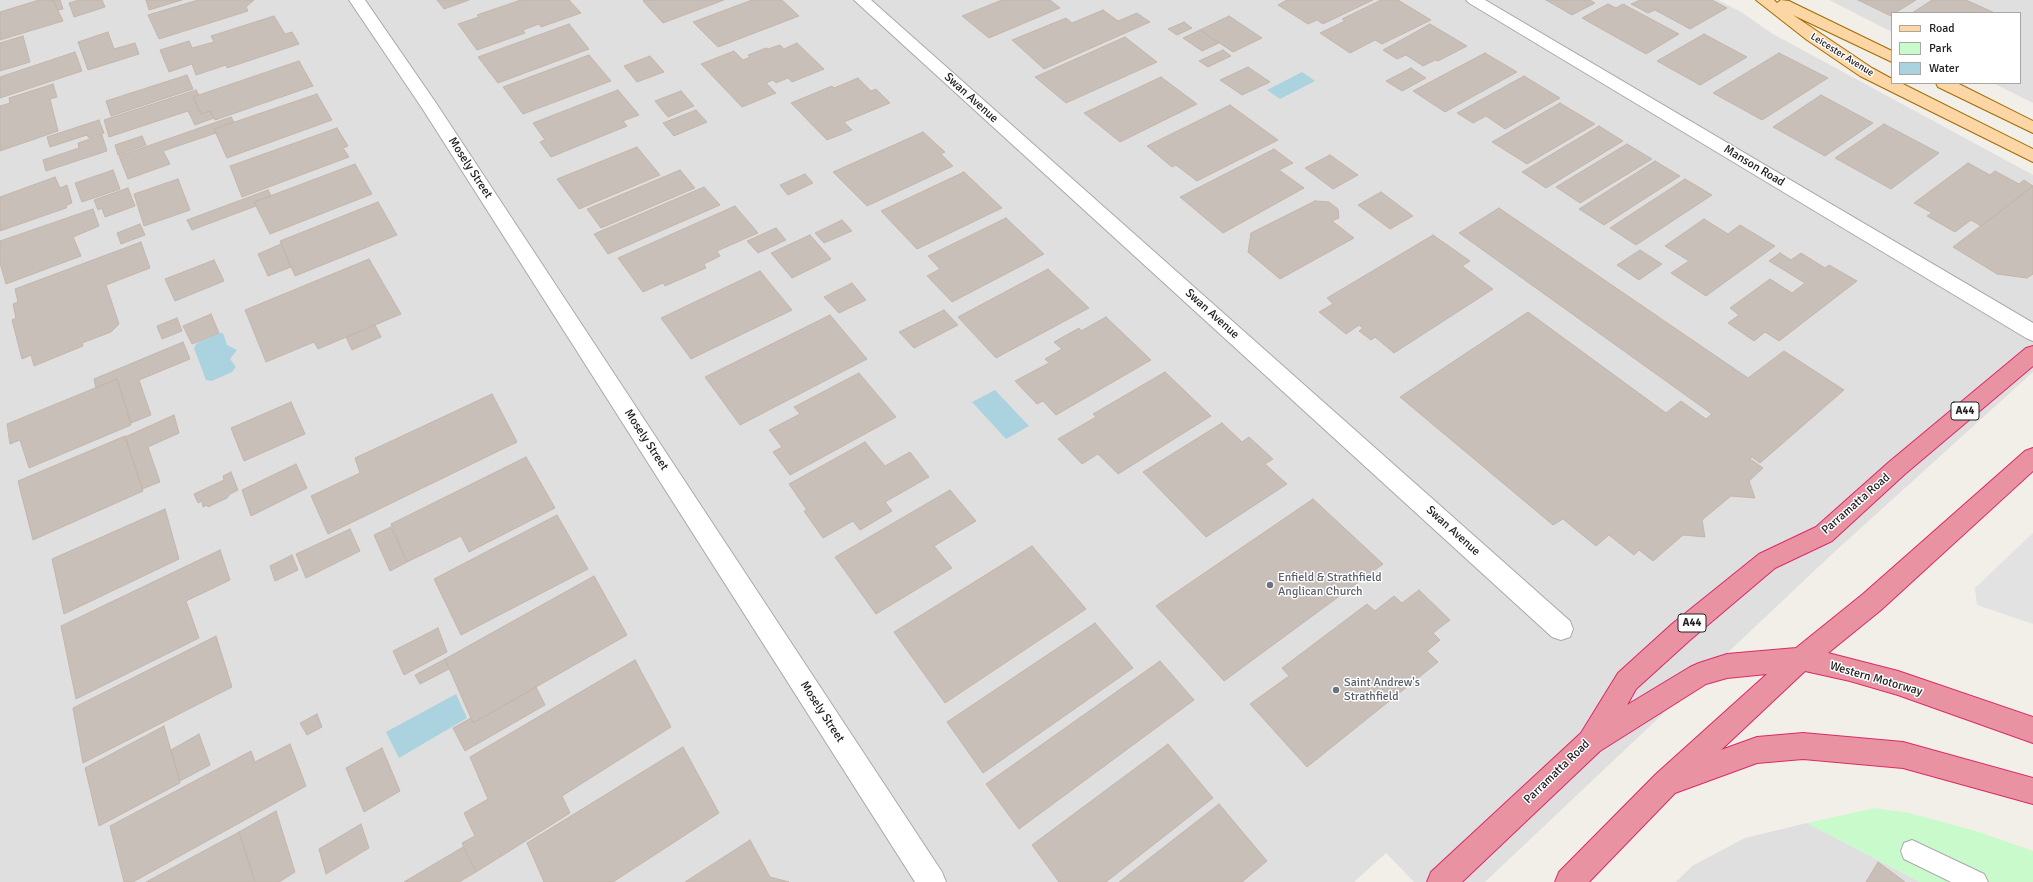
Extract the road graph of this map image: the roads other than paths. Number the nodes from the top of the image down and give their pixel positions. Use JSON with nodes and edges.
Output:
{"nodes":[{"id":1,"x":357,"y":0,"type":"edge"},
{"id":2,"x":862,"y":0,"type":"edge"},
{"id":3,"x":1474,"y":0,"type":"edge"},
{"id":4,"x":1764,"y":0,"type":"edge"},
{"id":5,"x":1775,"y":0,"type":"edge"},
{"id":6,"x":1891,"y":57,"type":"edge"},
{"id":7,"x":1946,"y":84,"type":"edge"},
{"id":8,"x":2033,"y":128,"type":"edge"},
{"id":9,"x":2033,"y":156,"type":"edge"},
{"id":10,"x":2033,"y":333,"type":"edge"},
{"id":11,"x":2033,"y":354,"type":"edge"},
{"id":12,"x":2033,"y":457,"type":"edge"},
{"id":13,"x":1561,"y":629,"type":"dead end"},
{"id":14,"x":1801,"y":659,"type":"junction"},
{"id":15,"x":2033,"y":730,"type":"edge"},
{"id":16,"x":1590,"y":742,"type":"junction"},
{"id":17,"x":1666,"y":783,"type":"junction"},
{"id":18,"x":2033,"y":791,"type":"edge"},
{"id":19,"x":1912,"y":851,"type":"dead end"},
{"id":20,"x":932,"y":882,"type":"edge"},
{"id":21,"x":1441,"y":882,"type":"edge"},
{"id":22,"x":1569,"y":882,"type":"edge"},
{"id":23,"x":1976,"y":882,"type":"edge"}],
"edges":[{"from":1,"to":20,"type":"street","name":"Mosely Street"},
{"from":2,"to":13,"type":"street","name":"Swan Avenue"},
{"from":3,"to":10,"type":"street","name":"Manson Road"},
{"from":4,"to":9,"type":"main road","name":"Leicester Avenue"},
{"from":5,"to":6,"type":"main road","name":"Leicester Avenue"},
{"from":7,"to":8,"type":"main road"},
{"from":11,"to":16,"type":"highway","name":"Parramatta Road","number":"A44"},
{"from":12,"to":14,"type":"highway"},
{"from":14,"to":15,"type":"highway","name":"Western Motorway"},
{"from":14,"to":16,"type":"highway","name":"Western Motorway"},
{"from":14,"to":17,"type":"highway"},
{"from":16,"to":21,"type":"highway","name":"Parramatta Road","number":"A44"},
{"from":17,"to":18,"type":"highway"},
{"from":17,"to":22,"type":"highway"},
{"from":19,"to":23,"type":"lane"}]}
